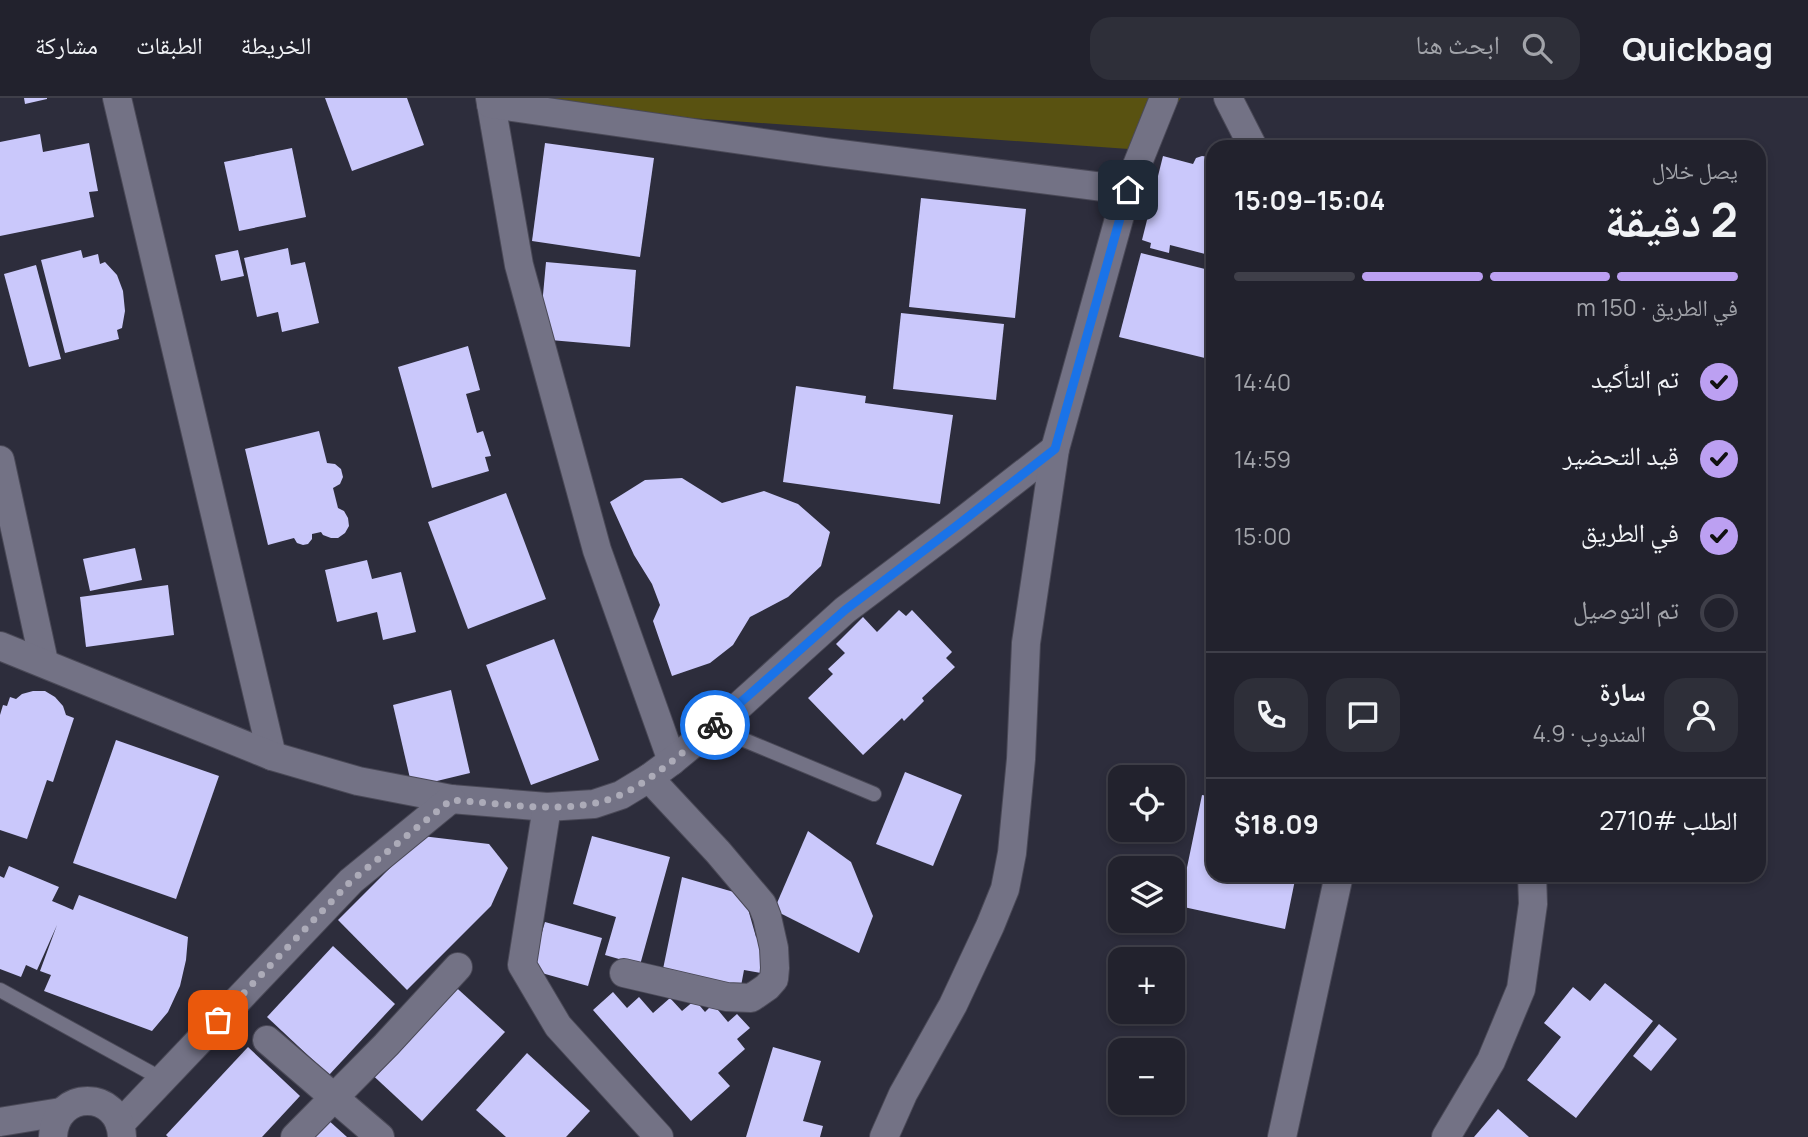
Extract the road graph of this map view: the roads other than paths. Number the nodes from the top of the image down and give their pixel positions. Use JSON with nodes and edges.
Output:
{"nodes":[{"id":1,"x":117,"y":98,"type":"edge"},
{"id":2,"x":1164,"y":98,"type":"edge"},
{"id":3,"x":1228,"y":98,"type":"edge"},
{"id":4,"x":490,"y":101,"type":"edge"},
{"id":5,"x":1249,"y":140,"type":"edge"},
{"id":6,"x":1128,"y":190,"type":"junction"},
{"id":7,"x":1055,"y":449,"type":"junction"},
{"id":8,"x":0,"y":460,"type":"edge"},
{"id":9,"x":0,"y":646,"type":"edge"},
{"id":10,"x":44,"y":662,"type":"junction"},
{"id":11,"x":713,"y":727,"type":"junction"},
{"id":12,"x":272,"y":756,"type":"junction"},
{"id":13,"x":672,"y":761,"type":"junction"},
{"id":14,"x":649,"y":778,"type":"junction"},
{"id":15,"x":874,"y":794,"type":"dead end"},
{"id":16,"x":451,"y":800,"type":"junction"},
{"id":17,"x":547,"y":807,"type":"junction"},
{"id":18,"x":1337,"y":882,"type":"edge"},
{"id":19,"x":1532,"y":882,"type":"edge"},
{"id":20,"x":458,"y":967,"type":"dead end"},
{"id":21,"x":624,"y":973,"type":"dead end"},
{"id":22,"x":0,"y":990,"type":"edge"},
{"id":23,"x":267,"y":1040,"type":"dead end"},
{"id":24,"x":162,"y":1080,"type":"junction"},
{"id":25,"x":334,"y":1096,"type":"junction"},
{"id":26,"x":0,"y":1122,"type":"edge"},
{"id":27,"x":57,"y":1125,"type":"edge"},
{"id":28,"x":121,"y":1130,"type":"edge"},
{"id":29,"x":295,"y":1137,"type":"edge"},
{"id":30,"x":380,"y":1137,"type":"edge"},
{"id":31,"x":659,"y":1137,"type":"edge"},
{"id":32,"x":884,"y":1137,"type":"edge"},
{"id":33,"x":1282,"y":1137,"type":"edge"},
{"id":34,"x":1446,"y":1137,"type":"edge"}],
"edges":[{"from":1,"to":12,"type":"street"},
{"from":2,"to":6,"type":"street"},
{"from":3,"to":5,"type":"street"},
{"from":4,"to":6,"type":"street"},
{"from":4,"to":13,"type":"street"},
{"from":6,"to":7,"type":"street"},
{"from":7,"to":11,"type":"street"},
{"from":7,"to":32,"type":"street"},
{"from":8,"to":10,"type":"street"},
{"from":9,"to":10,"type":"street"},
{"from":10,"to":12,"type":"street"},
{"from":11,"to":13,"type":"street"},
{"from":11,"to":15,"type":"lane"},
{"from":12,"to":16,"type":"street"},
{"from":13,"to":14,"type":"street"},
{"from":14,"to":17,"type":"street"},
{"from":14,"to":21,"type":"street"},
{"from":16,"to":17,"type":"street"},
{"from":16,"to":24,"type":"street"},
{"from":17,"to":31,"type":"street"},
{"from":18,"to":33,"type":"street"},
{"from":19,"to":34,"type":"street"},
{"from":20,"to":25,"type":"street"},
{"from":22,"to":24,"type":"lane"},
{"from":23,"to":25,"type":"street"},
{"from":24,"to":28,"type":"street"},
{"from":25,"to":29,"type":"street"},
{"from":25,"to":30,"type":"street"},
{"from":26,"to":27,"type":"street"},
{"from":27,"to":28,"type":"street"}]}
